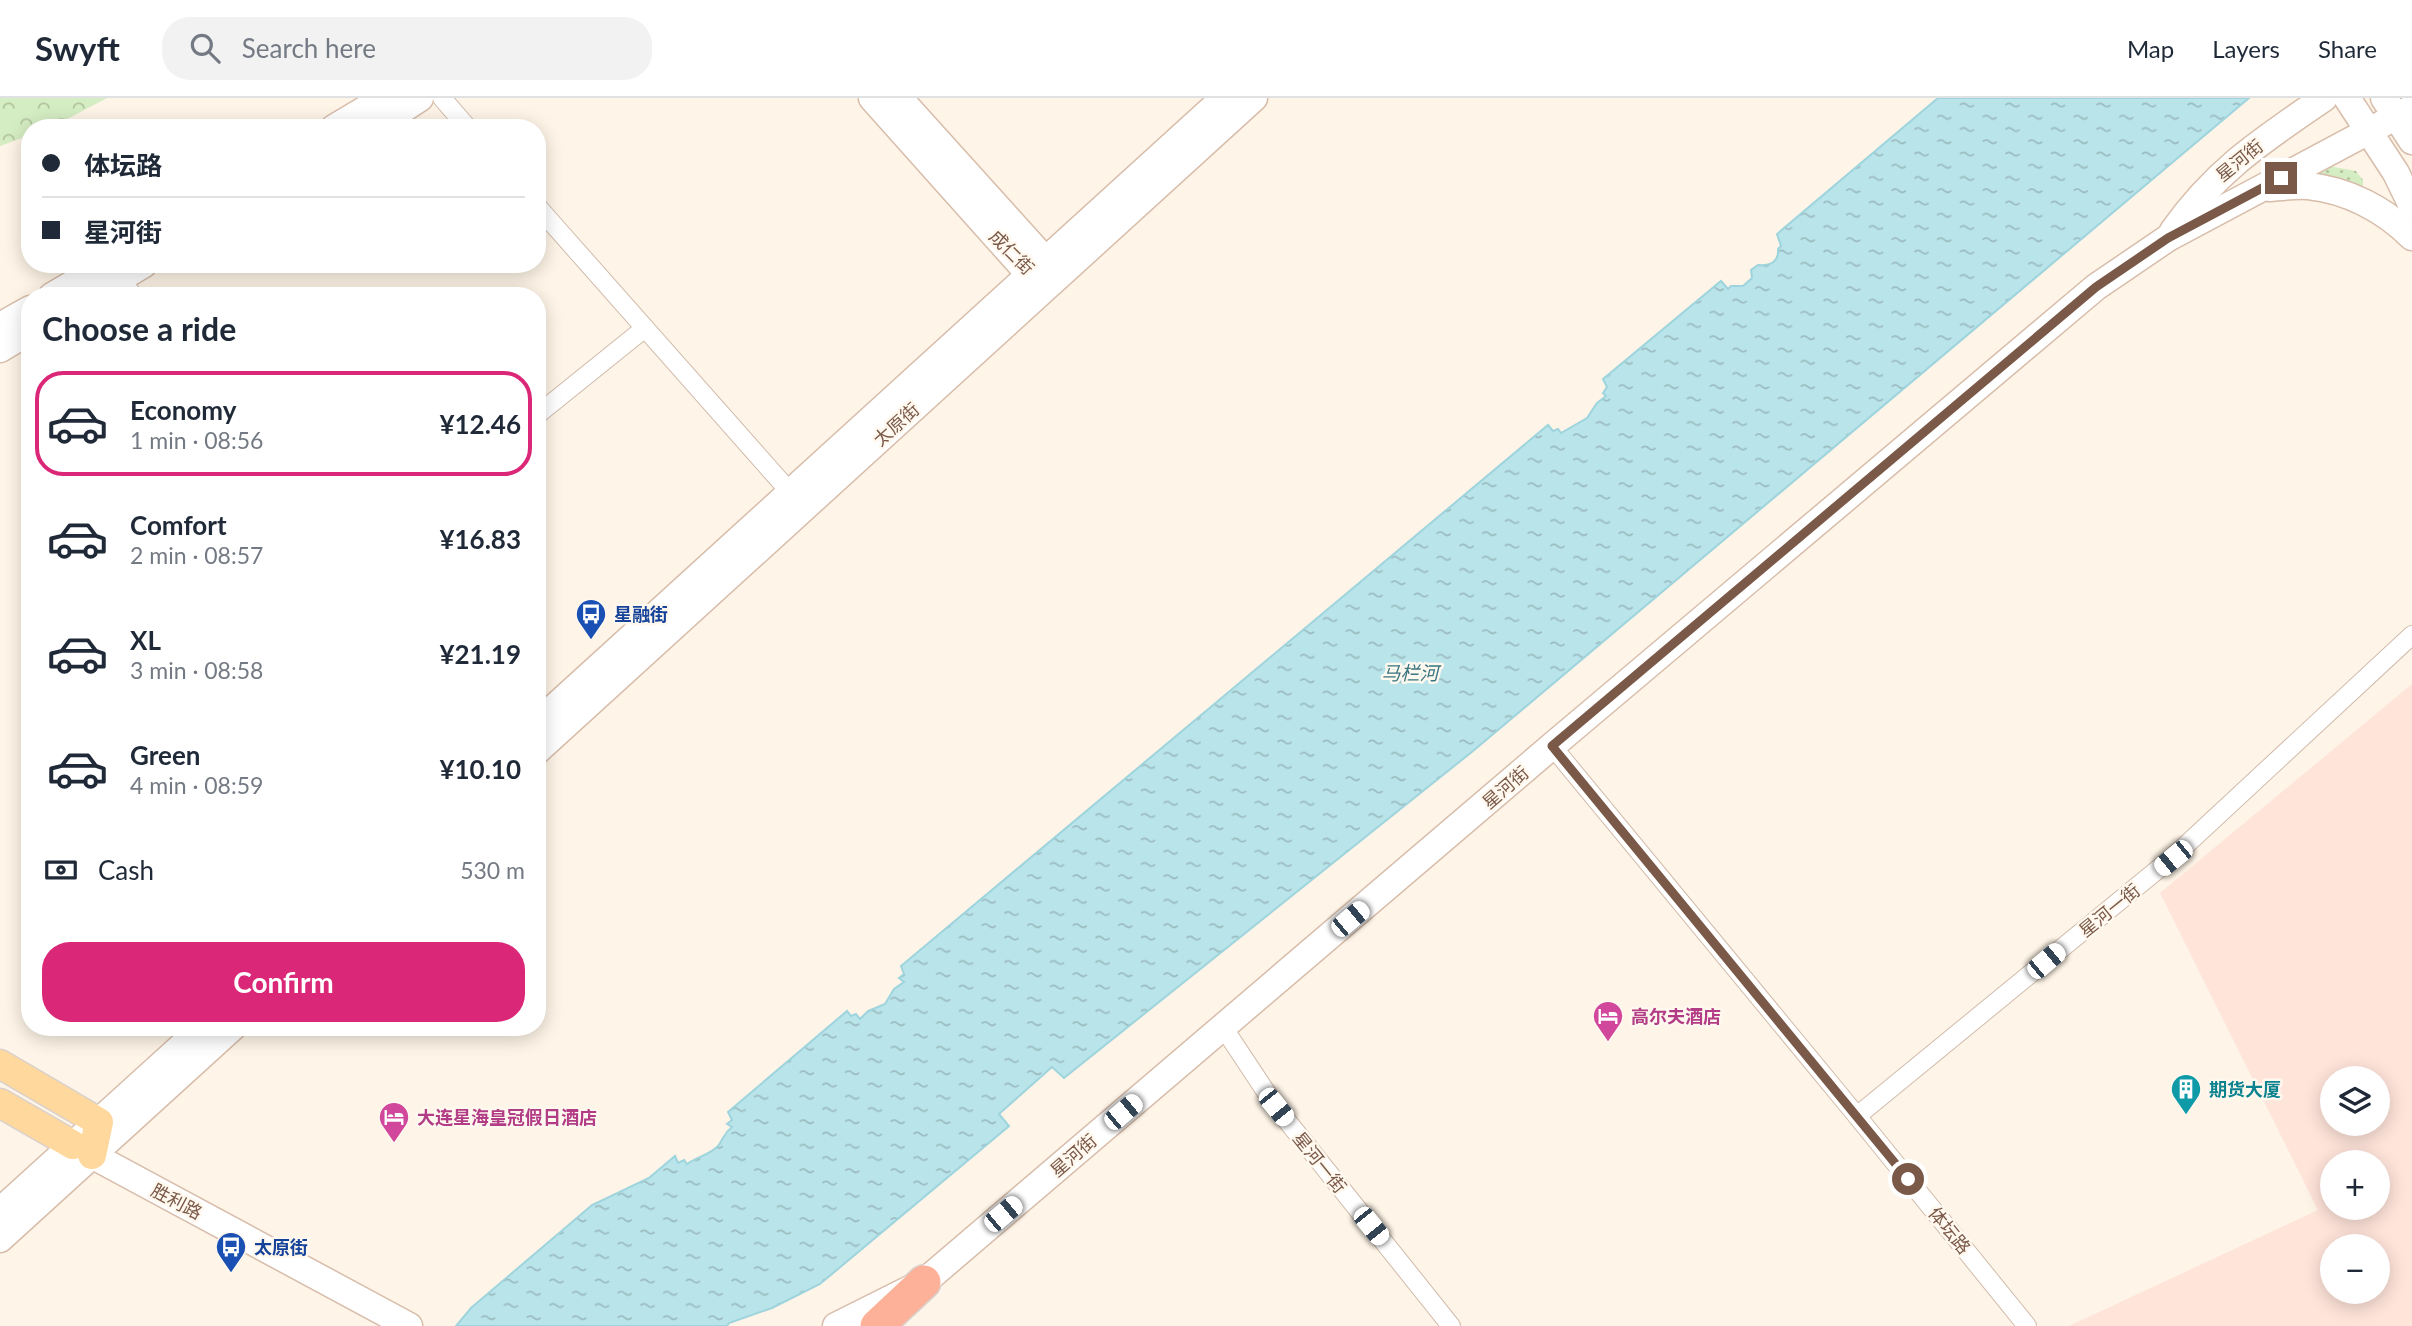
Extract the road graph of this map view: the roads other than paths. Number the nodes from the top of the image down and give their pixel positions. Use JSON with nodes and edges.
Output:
{"nodes":[{"id":1,"x":384,"y":98,"type":"edge"},
{"id":2,"x":420,"y":98,"type":"edge"},
{"id":3,"x":442,"y":98,"type":"edge"},
{"id":4,"x":872,"y":98,"type":"edge"},
{"id":5,"x":899,"y":98,"type":"edge"},
{"id":6,"x":1224,"y":98,"type":"edge"},
{"id":7,"x":1254,"y":98,"type":"edge"},
{"id":8,"x":2325,"y":98,"type":"edge"},
{"id":9,"x":2347,"y":98,"type":"edge"},
{"id":10,"x":2392,"y":104,"type":"edge"},
{"id":11,"x":349,"y":119,"type":"edge"},
{"id":12,"x":388,"y":119,"type":"edge"},
{"id":13,"x":460,"y":119,"type":"edge"},
{"id":14,"x":2369,"y":131,"type":"junction"},
{"id":15,"x":2412,"y":141,"type":"edge"},
{"id":16,"x":2260,"y":189,"type":"junction"},
{"id":17,"x":2412,"y":206,"type":"edge"},
{"id":18,"x":546,"y":216,"type":"edge"},
{"id":19,"x":2412,"y":237,"type":"edge"},
{"id":20,"x":2168,"y":238,"type":"junction"},
{"id":21,"x":1042,"y":273,"type":"junction"},
{"id":22,"x":116,"y":276,"type":"edge"},
{"id":23,"x":81,"y":287,"type":"edge"},
{"id":24,"x":102,"y":287,"type":"edge"},
{"id":25,"x":21,"y":314,"type":"edge"},
{"id":26,"x":0,"y":326,"type":"edge"},
{"id":27,"x":645,"y":328,"type":"junction"},
{"id":28,"x":21,"y":336,"type":"edge"},
{"id":29,"x":0,"y":349,"type":"edge"},
{"id":30,"x":546,"y":408,"type":"edge"},
{"id":31,"x":797,"y":500,"type":"junction"},
{"id":32,"x":2412,"y":635,"type":"edge"},
{"id":33,"x":546,"y":734,"type":"edge"},
{"id":34,"x":1552,"y":746,"type":"junction"},
{"id":35,"x":1223,"y":1027,"type":"junction"},
{"id":36,"x":193,"y":1036,"type":"edge"},
{"id":37,"x":222,"y":1036,"type":"edge"},
{"id":38,"x":0,"y":1064,"type":"edge"},
{"id":39,"x":0,"y":1104,"type":"edge"},
{"id":40,"x":1857,"y":1116,"type":"junction"},
{"id":41,"x":99,"y":1122,"type":"junction"},
{"id":42,"x":83,"y":1150,"type":"junction"},
{"id":43,"x":0,"y":1211,"type":"edge"},
{"id":44,"x":0,"y":1239,"type":"edge"},
{"id":45,"x":924,"y":1282,"type":"junction"},
{"id":46,"x":409,"y":1326,"type":"edge"},
{"id":47,"x":836,"y":1326,"type":"edge"},
{"id":48,"x":877,"y":1326,"type":"edge"},
{"id":49,"x":1451,"y":1326,"type":"edge"},
{"id":50,"x":2026,"y":1326,"type":"edge"}],
"edges":[{"from":1,"to":11,"type":"main road"},
{"from":2,"to":12,"type":"main road"},
{"from":3,"to":13,"type":"street"},
{"from":4,"to":21,"type":"main road","name":"成仁街"},
{"from":5,"to":21,"type":"main road","name":"成仁街"},
{"from":6,"to":21,"type":"main road","name":"太原街"},
{"from":7,"to":21,"type":"main road","name":"太原街"},
{"from":8,"to":20,"type":"main road","name":"星河街"},
{"from":9,"to":14,"type":"main road"},
{"from":10,"to":14,"type":"main road"},
{"from":10,"to":15,"type":"main road"},
{"from":14,"to":16,"type":"main road","name":"星河街"},
{"from":14,"to":17,"type":"main road"},
{"from":16,"to":19,"type":"main road"},
{"from":16,"to":20,"type":"main road","name":"星河街"},
{"from":18,"to":27,"type":"street"},
{"from":20,"to":34,"type":"main road","name":"星河街"},
{"from":21,"to":31,"type":"main road","name":"太原街"},
{"from":22,"to":23,"type":"main road"},
{"from":22,"to":24,"type":"main road"},
{"from":25,"to":26,"type":"main road"},
{"from":27,"to":30,"type":"street"},
{"from":27,"to":31,"type":"street"},
{"from":28,"to":29,"type":"main road"},
{"from":31,"to":33,"type":"main road","name":"太原街"},
{"from":32,"to":40,"type":"street","name":"星河一街"},
{"from":34,"to":35,"type":"main road","name":"星河街"},
{"from":34,"to":40,"type":"street","name":"体坛路"},
{"from":35,"to":45,"type":"main road","name":"星河街"},
{"from":35,"to":49,"type":"street","name":"星河一街"},
{"from":36,"to":41,"type":"main road"},
{"from":37,"to":42,"type":"main road"},
{"from":38,"to":41,"type":"main road"},
{"from":39,"to":42,"type":"main road","name":"胜利路"},
{"from":40,"to":50,"type":"street","name":"体坛路"},
{"from":41,"to":42,"type":"main road"},
{"from":42,"to":43,"type":"main road"},
{"from":42,"to":44,"type":"main road"},
{"from":42,"to":46,"type":"main road","name":"胜利路"},
{"from":45,"to":47,"type":"main road","name":"星河街"},
{"from":45,"to":48,"type":"highway"}]}
